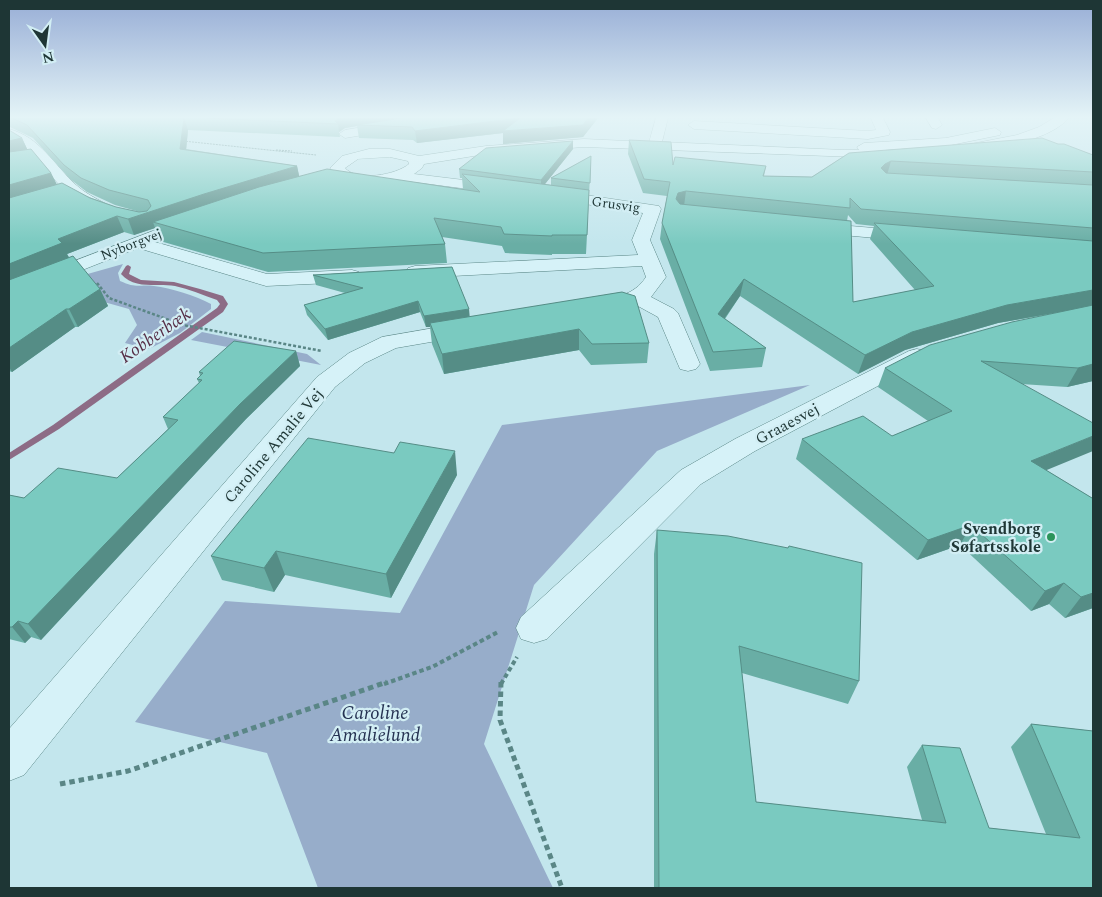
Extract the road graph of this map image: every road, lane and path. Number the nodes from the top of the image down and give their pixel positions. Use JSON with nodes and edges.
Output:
{"nodes":[{"id":1,"x":44,"y":160,"type":"edge"},
{"id":2,"x":351,"y":160,"type":"edge"},
{"id":3,"x":413,"y":160,"type":"edge"},
{"id":4,"x":518,"y":160,"type":"edge"},
{"id":5,"x":514,"y":163,"type":"edge"},
{"id":6,"x":501,"y":174,"type":"edge"},
{"id":7,"x":342,"y":175,"type":"junction"},
{"id":8,"x":400,"y":176,"type":"junction"},
{"id":9,"x":325,"y":180,"type":"edge"},
{"id":10,"x":486,"y":186,"type":"junction"},
{"id":11,"x":71,"y":190,"type":"junction"},
{"id":12,"x":516,"y":190,"type":"edge"},
{"id":13,"x":536,"y":193,"type":"edge"},
{"id":14,"x":54,"y":196,"type":"edge"},
{"id":15,"x":113,"y":212,"type":"edge"},
{"id":16,"x":794,"y":226,"type":"edge"},
{"id":17,"x":164,"y":232,"type":"edge"},
{"id":18,"x":924,"y":237,"type":"edge"},
{"id":19,"x":137,"y":242,"type":"junction"},
{"id":20,"x":92,"y":259,"type":"junction"},
{"id":21,"x":649,"y":260,"type":"junction"},
{"id":22,"x":394,"y":273,"type":"edge"},
{"id":23,"x":374,"y":274,"type":"edge"},
{"id":24,"x":9,"y":293,"type":"edge"},
{"id":25,"x":638,"y":298,"type":"junction"},
{"id":26,"x":577,"y":311,"type":"edge"},
{"id":27,"x":489,"y":326,"type":"edge"},
{"id":28,"x":942,"y":349,"type":"edge"},
{"id":29,"x":357,"y":358,"type":"junction"},
{"id":30,"x":688,"y":364,"type":"dead end"},
{"id":31,"x":534,"y":628,"type":"junction"},
{"id":32,"x":9,"y":760,"type":"edge"},
{"id":33,"x":60,"y":784,"type":"dead end"},
{"id":34,"x":562,"y":888,"type":"edge"}],
"edges":[{"from":1,"to":11,"type":"street"},
{"from":2,"to":7,"type":"street"},
{"from":3,"to":8,"type":"street"},
{"from":4,"to":5,"type":"street"},
{"from":6,"to":10,"type":"street"},
{"from":7,"to":8,"type":"street"},
{"from":7,"to":9,"type":"street"},
{"from":8,"to":10,"type":"street"},
{"from":10,"to":12,"type":"street"},
{"from":11,"to":14,"type":"street"},
{"from":11,"to":15,"type":"street"},
{"from":13,"to":21,"type":"street","name":"Grusvig"},
{"from":16,"to":18,"type":"street"},
{"from":17,"to":19,"type":"street","name":"Nyborgvej"},
{"from":19,"to":20,"type":"street","name":"Nyborgvej"},
{"from":19,"to":23,"type":"street"},
{"from":20,"to":24,"type":"street","name":"Nyborgvej"},
{"from":20,"to":29,"type":"path"},
{"from":21,"to":22,"type":"street"},
{"from":21,"to":25,"type":"street"},
{"from":25,"to":26,"type":"street"},
{"from":25,"to":30,"type":"street"},
{"from":27,"to":29,"type":"street","name":"Caroline Amalie Vej"},
{"from":28,"to":31,"type":"street","name":"Graaesvej"},
{"from":29,"to":32,"type":"street","name":"Caroline Amalie Vej"},
{"from":31,"to":33,"type":"path"},
{"from":31,"to":34,"type":"path"}]}
